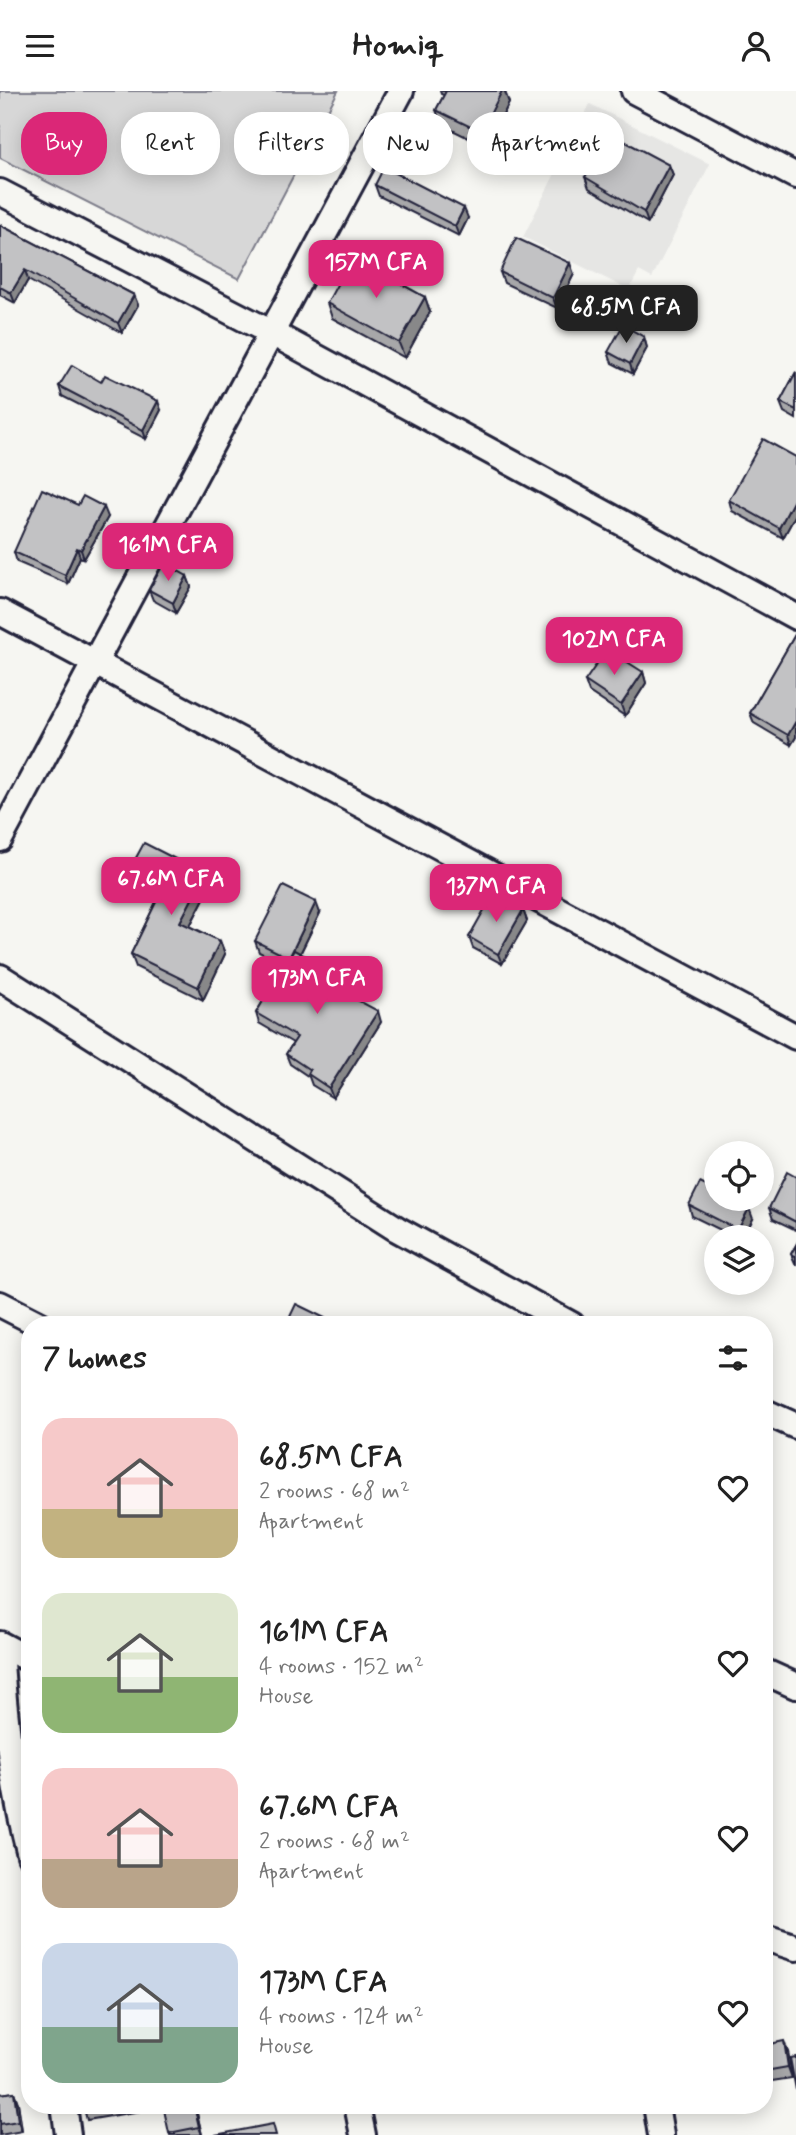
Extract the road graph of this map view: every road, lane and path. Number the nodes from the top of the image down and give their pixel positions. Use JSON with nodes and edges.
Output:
{"nodes":[{"id":1,"x":401,"y":91,"type":"edge"},
{"id":2,"x":634,"y":91,"type":"edge"},
{"id":3,"x":796,"y":176,"type":"edge"},
{"id":4,"x":0,"y":192,"type":"edge"},
{"id":5,"x":270,"y":332,"type":"junction"},
{"id":6,"x":0,"y":613,"type":"edge"},
{"id":7,"x":796,"y":617,"type":"edge"},
{"id":8,"x":95,"y":661,"type":"junction"},
{"id":9,"x":0,"y":839,"type":"edge"},
{"id":10,"x":0,"y":977,"type":"edge"},
{"id":11,"x":796,"y":1038,"type":"edge"},
{"id":12,"x":0,"y":1304,"type":"edge"},
{"id":13,"x":23,"y":1316,"type":"edge"},
{"id":14,"x":556,"y":1316,"type":"edge"},
{"id":15,"x":773,"y":1416,"type":"edge"},
{"id":16,"x":796,"y":1426,"type":"edge"},
{"id":17,"x":0,"y":1645,"type":"edge"},
{"id":18,"x":21,"y":1656,"type":"edge"},
{"id":19,"x":773,"y":1676,"type":"edge"},
{"id":20,"x":796,"y":1686,"type":"edge"},
{"id":21,"x":21,"y":1822,"type":"edge"},
{"id":22,"x":773,"y":1941,"type":"edge"},
{"id":23,"x":796,"y":1948,"type":"edge"},
{"id":24,"x":65,"y":2114,"type":"edge"},
{"id":25,"x":359,"y":2114,"type":"edge"},
{"id":26,"x":658,"y":2114,"type":"edge"},
{"id":27,"x":68,"y":2135,"type":"edge"},
{"id":28,"x":363,"y":2135,"type":"edge"},
{"id":29,"x":661,"y":2135,"type":"edge"}],
"edges":[{"from":1,"to":5,"type":"street"},
{"from":2,"to":3,"type":"street"},
{"from":4,"to":5,"type":"street"},
{"from":5,"to":7,"type":"street"},
{"from":5,"to":8,"type":"street"},
{"from":6,"to":8,"type":"street"},
{"from":8,"to":9,"type":"street"},
{"from":8,"to":11,"type":"street"},
{"from":10,"to":14,"type":"street"},
{"from":12,"to":13,"type":"street"},
{"from":15,"to":16,"type":"street"},
{"from":17,"to":18,"type":"street"},
{"from":17,"to":21,"type":"street"},
{"from":19,"to":20,"type":"street"},
{"from":22,"to":23,"type":"street"},
{"from":24,"to":27,"type":"street"},
{"from":25,"to":28,"type":"street"},
{"from":26,"to":29,"type":"street"}]}
